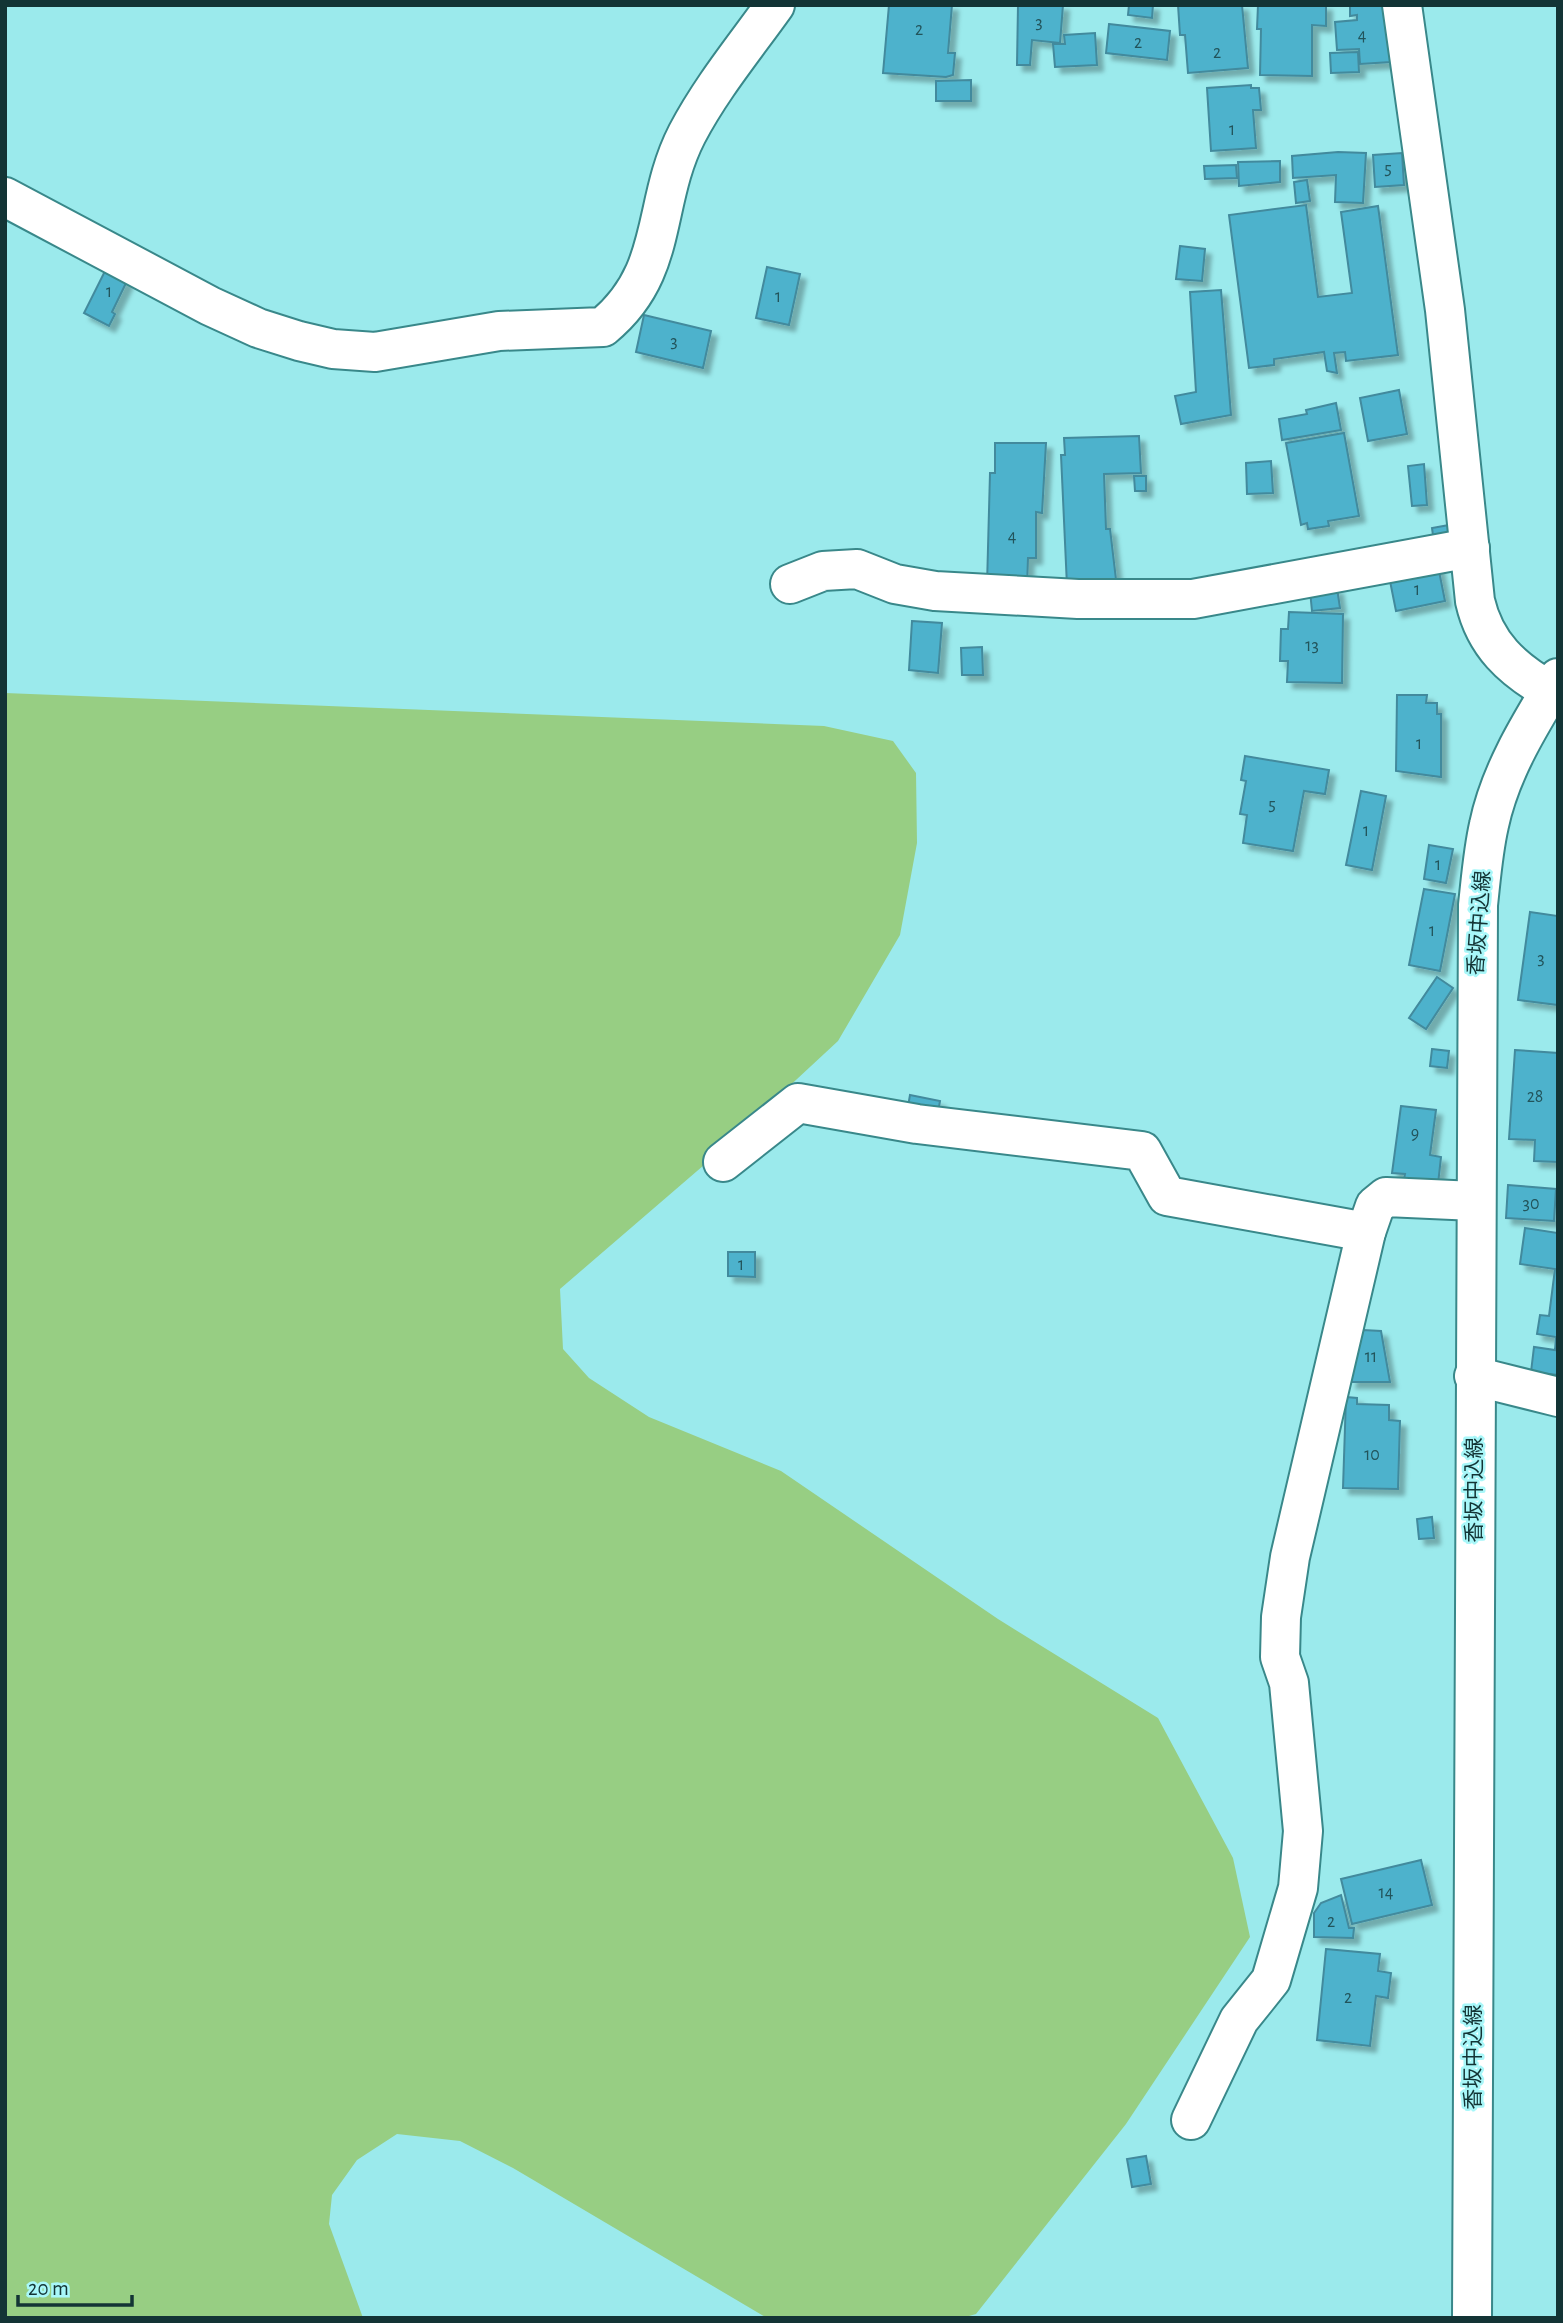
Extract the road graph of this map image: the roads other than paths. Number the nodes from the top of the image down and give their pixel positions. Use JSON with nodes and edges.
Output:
{"nodes":[{"id":1,"x":775,"y":5,"type":"edge"},
{"id":2,"x":1402,"y":5,"type":"edge"},
{"id":3,"x":5,"y":197,"type":"edge"},
{"id":4,"x":1470,"y":548,"type":"junction"},
{"id":5,"x":790,"y":584,"type":"dead end"},
{"id":6,"x":1554,"y":685,"type":"edge"},
{"id":7,"x":723,"y":1162,"type":"dead end"},
{"id":8,"x":1475,"y":1201,"type":"junction"},
{"id":9,"x":1367,"y":1232,"type":"junction"},
{"id":10,"x":1474,"y":1376,"type":"junction"},
{"id":11,"x":1558,"y":1397,"type":"edge"},
{"id":12,"x":1191,"y":2120,"type":"dead end"},
{"id":13,"x":1472,"y":2318,"type":"edge"}],
"edges":[{"from":1,"to":3,"type":"street"},
{"from":2,"to":4,"type":"street"},
{"from":4,"to":5,"type":"street"},
{"from":4,"to":6,"type":"street"},
{"from":6,"to":8,"type":"street","name":"香坂中込線"},
{"from":7,"to":9,"type":"street"},
{"from":8,"to":9,"type":"street"},
{"from":8,"to":10,"type":"street","name":"香坂中込線"},
{"from":9,"to":12,"type":"street"},
{"from":10,"to":11,"type":"street"},
{"from":10,"to":13,"type":"street","name":"香坂中込線"}]}
